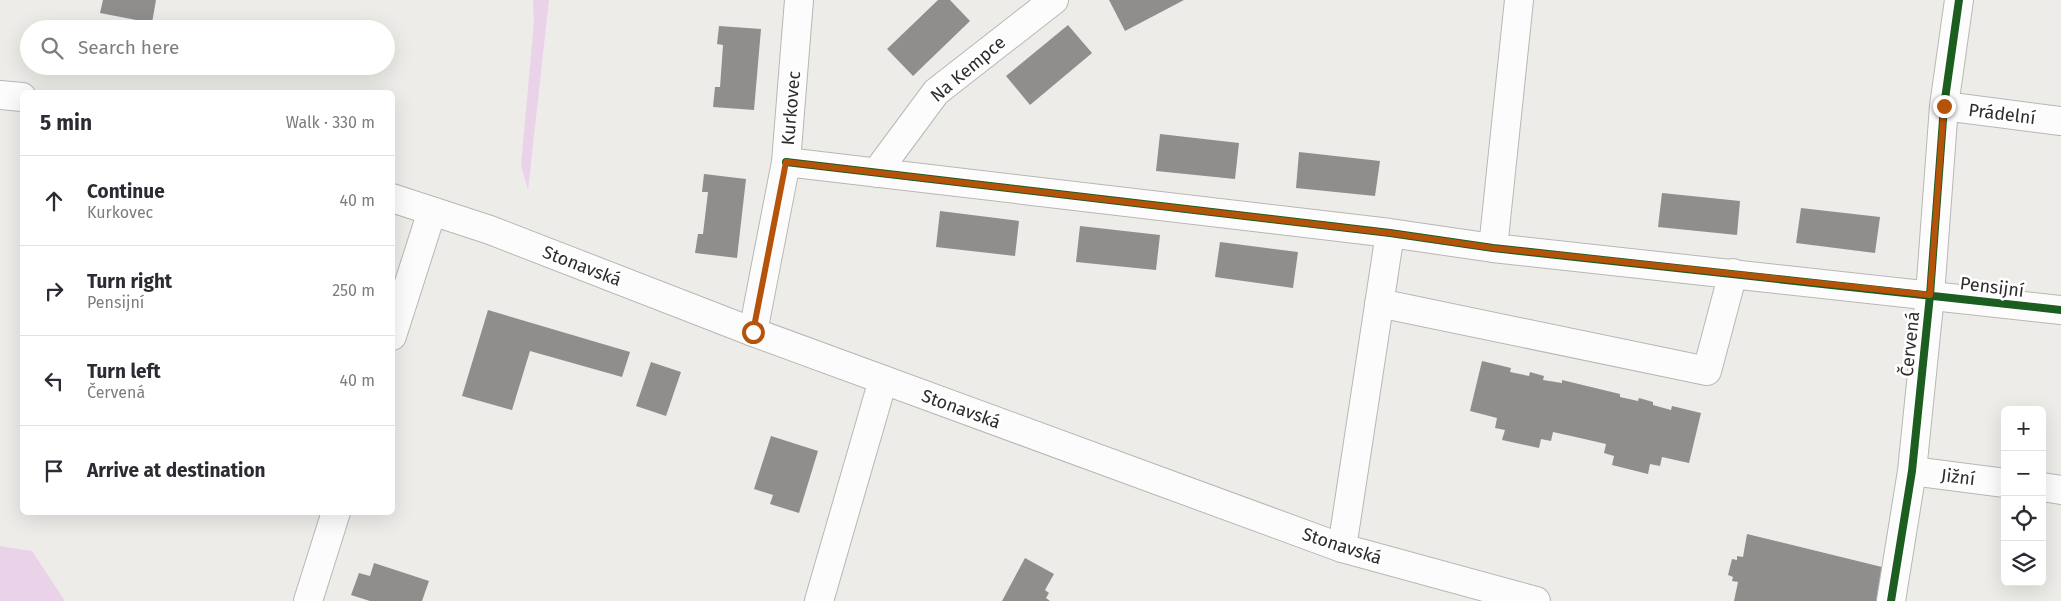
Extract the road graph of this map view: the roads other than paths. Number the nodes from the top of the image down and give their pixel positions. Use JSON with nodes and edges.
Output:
{"nodes":[{"id":1,"x":799,"y":0,"type":"edge"},
{"id":2,"x":1054,"y":0,"type":"edge"},
{"id":3,"x":1519,"y":0,"type":"edge"},
{"id":4,"x":1959,"y":0,"type":"edge"},
{"id":5,"x":0,"y":95,"type":"edge"},
{"id":6,"x":20,"y":97,"type":"edge"},
{"id":7,"x":1944,"y":106,"type":"junction"},
{"id":8,"x":2061,"y":121,"type":"edge"},
{"id":9,"x":786,"y":162,"type":"junction"},
{"id":10,"x":876,"y":174,"type":"junction"},
{"id":11,"x":395,"y":199,"type":"edge"},
{"id":12,"x":432,"y":211,"type":"junction"},
{"id":13,"x":1390,"y":233,"type":"junction"},
{"id":14,"x":1493,"y":248,"type":"junction"},
{"id":15,"x":1733,"y":273,"type":"junction"},
{"id":16,"x":1930,"y":295,"type":"junction"},
{"id":17,"x":1379,"y":303,"type":"junction"},
{"id":18,"x":2061,"y":310,"type":"edge"},
{"id":19,"x":395,"y":327,"type":"edge"},
{"id":20,"x":753,"y":332,"type":"junction"},
{"id":21,"x":883,"y":380,"type":"junction"},
{"id":22,"x":1912,"y":471,"type":"junction"},
{"id":23,"x":2001,"y":482,"type":"edge"},
{"id":24,"x":2046,"y":488,"type":"edge"},
{"id":25,"x":2061,"y":490,"type":"edge"},
{"id":26,"x":335,"y":515,"type":"edge"},
{"id":27,"x":1342,"y":548,"type":"junction"},
{"id":28,"x":308,"y":601,"type":"edge"},
{"id":29,"x":819,"y":601,"type":"edge"},
{"id":30,"x":1536,"y":601,"type":"edge"},
{"id":31,"x":1892,"y":601,"type":"edge"}],
"edges":[{"from":1,"to":9,"type":"street","name":"Kurkovec"},
{"from":2,"to":10,"type":"street","name":"Na Kempce"},
{"from":3,"to":14,"type":"street"},
{"from":4,"to":7,"type":"street","name":"Červená"},
{"from":5,"to":6,"type":"street"},
{"from":7,"to":8,"type":"street","name":"Prádelní"},
{"from":7,"to":16,"type":"street","name":"Červená"},
{"from":9,"to":10,"type":"street","name":"Pensijní"},
{"from":9,"to":20,"type":"street","name":"Kurkovec"},
{"from":10,"to":13,"type":"street","name":"Pensijní"},
{"from":11,"to":12,"type":"street","name":"Stonavská"},
{"from":12,"to":19,"type":"street"},
{"from":12,"to":20,"type":"street","name":"Stonavská"},
{"from":13,"to":14,"type":"street","name":"Pensijní"},
{"from":13,"to":17,"type":"street"},
{"from":14,"to":15,"type":"street","name":"Pensijní"},
{"from":15,"to":16,"type":"street","name":"Pensijní"},
{"from":15,"to":17,"type":"street"},
{"from":16,"to":18,"type":"street","name":"Pensijní"},
{"from":16,"to":22,"type":"street","name":"Červená"},
{"from":17,"to":27,"type":"street"},
{"from":20,"to":21,"type":"street","name":"Stonavská"},
{"from":21,"to":27,"type":"street","name":"Stonavská"},
{"from":21,"to":29,"type":"street"},
{"from":22,"to":23,"type":"street","name":"Jižní"},
{"from":22,"to":31,"type":"street","name":"Červená"},
{"from":24,"to":25,"type":"street"},
{"from":26,"to":28,"type":"street"},
{"from":27,"to":30,"type":"street","name":"Stonavská"}]}
